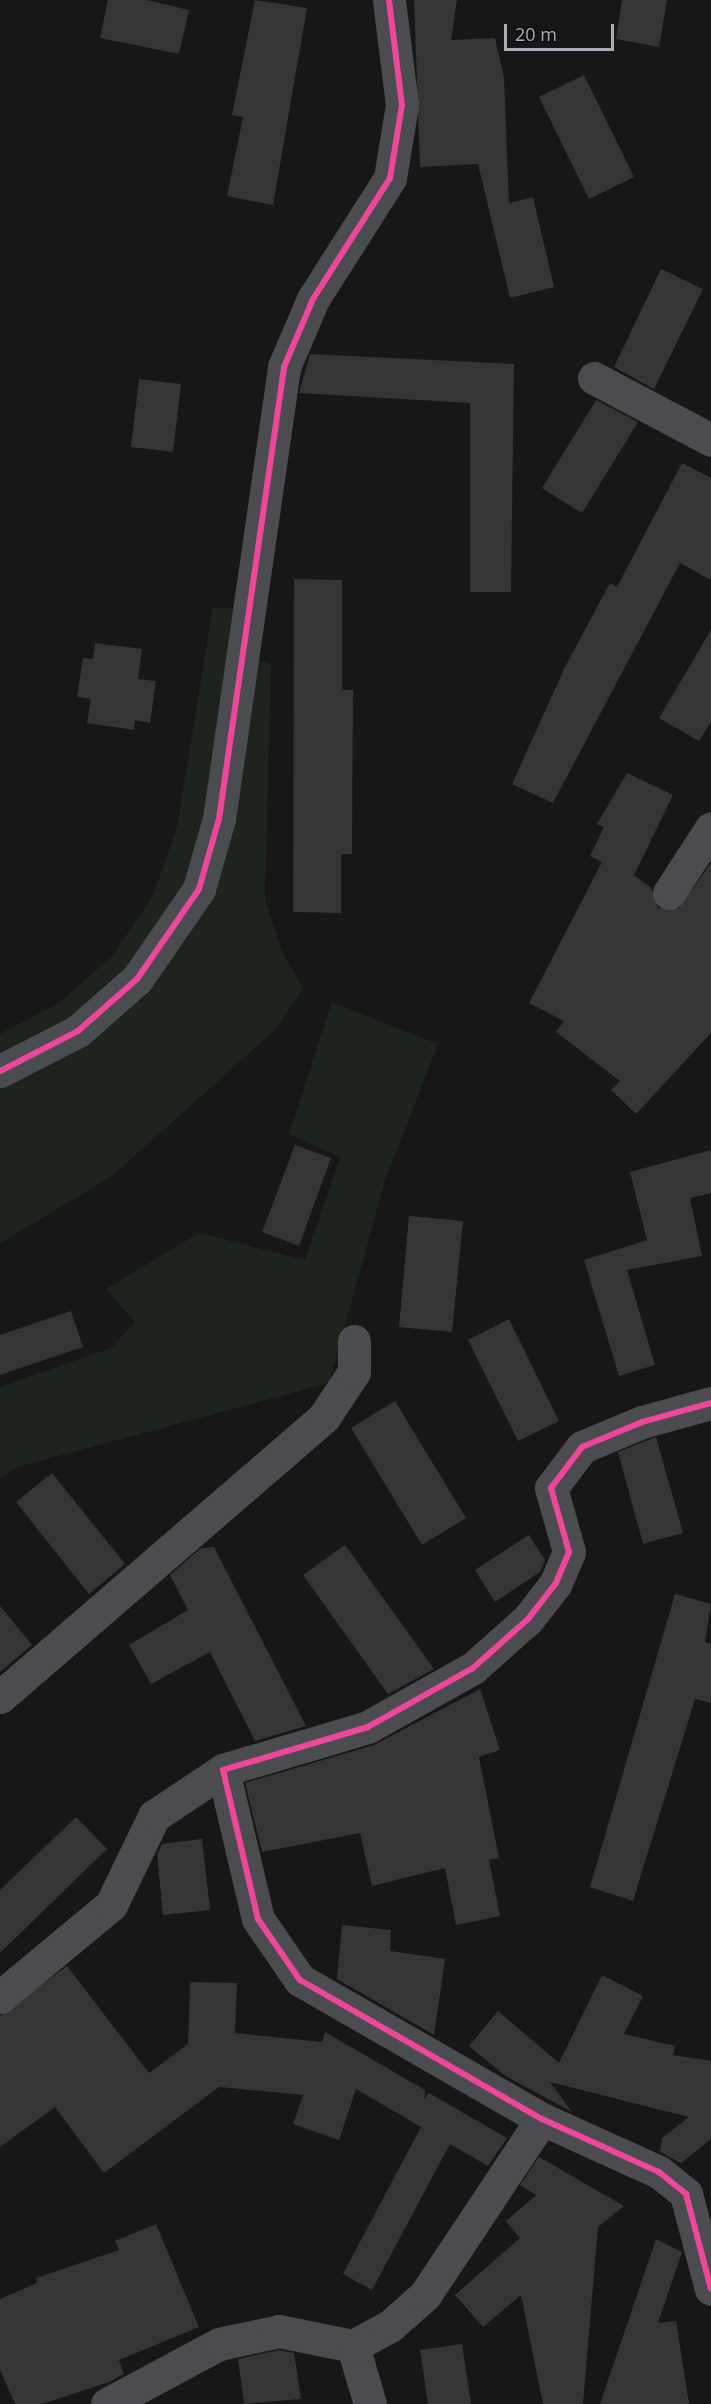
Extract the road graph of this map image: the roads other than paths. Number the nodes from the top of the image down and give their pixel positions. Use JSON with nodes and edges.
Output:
{"nodes":[{"id":1,"x":389,"y":0,"type":"edge"},
{"id":2,"x":594,"y":378,"type":"dead end"},
{"id":3,"x":711,"y":440,"type":"edge"},
{"id":4,"x":711,"y":828,"type":"edge"},
{"id":5,"x":669,"y":893,"type":"dead end"},
{"id":6,"x":0,"y":1071,"type":"edge"},
{"id":7,"x":354,"y":1341,"type":"dead end"},
{"id":8,"x":711,"y":1403,"type":"edge"},
{"id":9,"x":0,"y":1697,"type":"edge"},
{"id":10,"x":223,"y":1770,"type":"junction"},
{"id":11,"x":0,"y":1997,"type":"edge"},
{"id":12,"x":542,"y":2119,"type":"junction"},
{"id":13,"x":711,"y":2289,"type":"edge"},
{"id":14,"x":353,"y":2346,"type":"junction"},
{"id":15,"x":107,"y":2404,"type":"edge"},
{"id":16,"x":370,"y":2404,"type":"edge"}],
"edges":[{"from":1,"to":6,"type":"street"},
{"from":2,"to":3,"type":"street"},
{"from":4,"to":5,"type":"street"},
{"from":7,"to":9,"type":"street"},
{"from":8,"to":10,"type":"street"},
{"from":10,"to":11,"type":"street"},
{"from":10,"to":12,"type":"street"},
{"from":12,"to":13,"type":"street"},
{"from":12,"to":14,"type":"street"},
{"from":14,"to":15,"type":"street"},
{"from":14,"to":16,"type":"street"}]}
